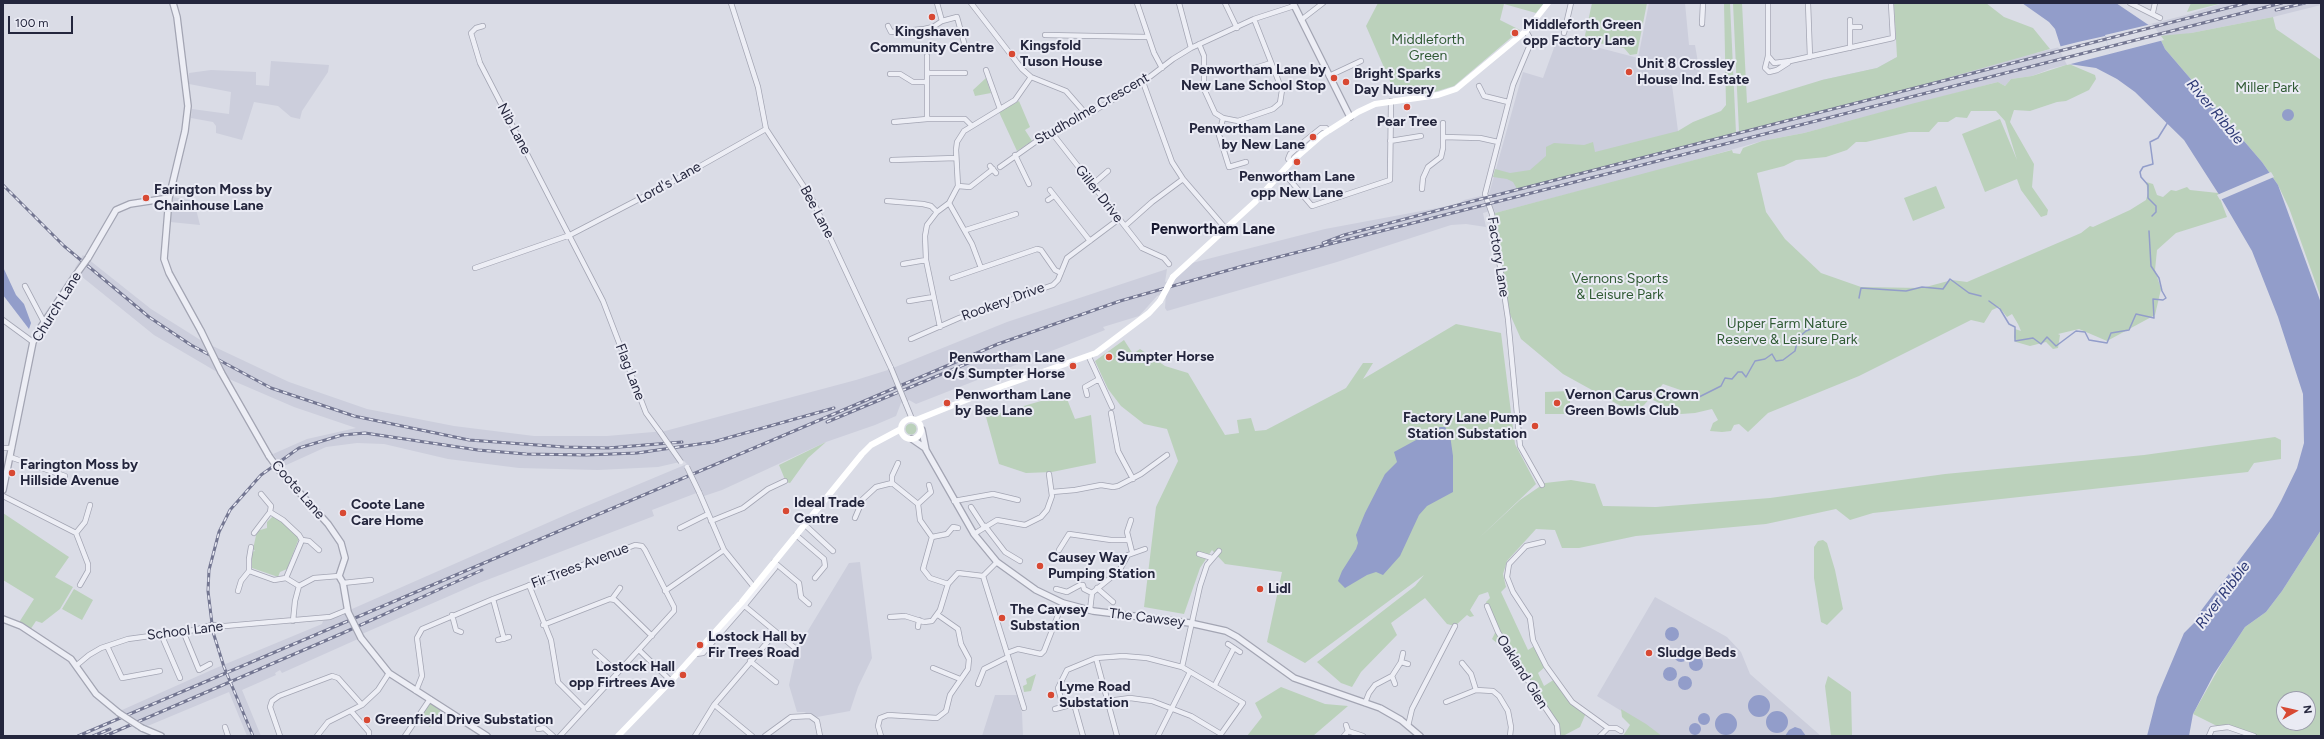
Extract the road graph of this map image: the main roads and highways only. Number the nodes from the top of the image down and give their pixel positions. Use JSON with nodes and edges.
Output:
{"nodes":[{"id":1,"x":1548,"y":3,"type":"edge"},
{"id":2,"x":918,"y":423,"type":"junction"},
{"id":3,"x":901,"y":429,"type":"junction"},
{"id":4,"x":889,"y":436,"type":"junction"},
{"id":5,"x":905,"y":437,"type":"junction"},
{"id":6,"x":618,"y":736,"type":"edge"}],
"edges":[{"from":1,"to":2,"type":"main road","bridge":true},
{"from":2,"to":3,"type":"main road"},
{"from":2,"to":5,"type":"main road"},
{"from":3,"to":4,"type":"main road"},
{"from":3,"to":5,"type":"main road"},
{"from":4,"to":5,"type":"main road"},
{"from":4,"to":6,"type":"main road"}]}
